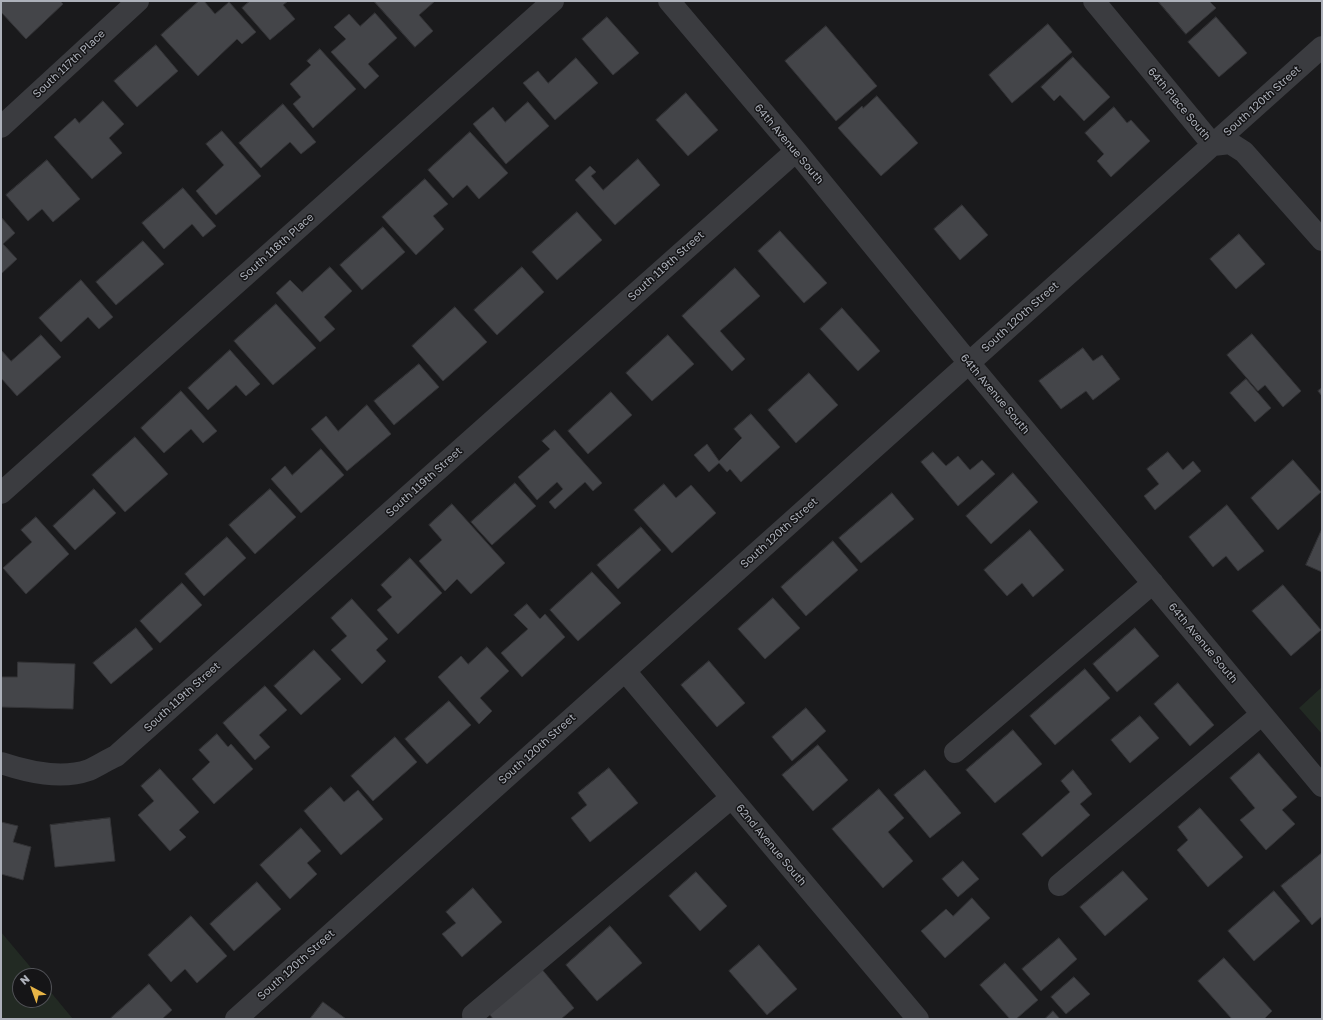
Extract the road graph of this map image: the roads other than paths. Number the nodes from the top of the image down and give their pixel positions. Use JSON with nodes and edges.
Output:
{"nodes":[{"id":1,"x":138,"y":1,"type":"edge"},
{"id":2,"x":552,"y":1,"type":"edge"},
{"id":3,"x":669,"y":1,"type":"edge"},
{"id":4,"x":1094,"y":1,"type":"edge"},
{"id":5,"x":1322,"y":47,"type":"edge"},
{"id":6,"x":5,"y":115,"type":"edge"},
{"id":7,"x":1213,"y":145,"type":"junction"},
{"id":8,"x":796,"y":151,"type":"junction"},
{"id":9,"x":1322,"y":240,"type":"edge"},
{"id":10,"x":969,"y":363,"type":"junction"},
{"id":11,"x":1,"y":493,"type":"edge"},
{"id":12,"x":1153,"y":583,"type":"junction"},
{"id":13,"x":625,"y":671,"type":"junction"},
{"id":14,"x":1262,"y":714,"type":"junction"},
{"id":15,"x":955,"y":752,"type":"dead end"},
{"id":16,"x":1,"y":763,"type":"edge"},
{"id":17,"x":1322,"y":786,"type":"edge"},
{"id":18,"x":731,"y":798,"type":"junction"},
{"id":19,"x":1059,"y":885,"type":"dead end"},
{"id":20,"x":473,"y":1015,"type":"dead end"},
{"id":21,"x":236,"y":1019,"type":"edge"},
{"id":22,"x":918,"y":1019,"type":"edge"}],
"edges":[{"from":1,"to":6,"type":"street","name":"South 117th Place"},
{"from":2,"to":11,"type":"street","name":"South 118th Place"},
{"from":3,"to":8,"type":"street","name":"64th Avenue South"},
{"from":4,"to":7,"type":"street","name":"64th Place South"},
{"from":5,"to":7,"type":"street","name":"South 120th Street"},
{"from":7,"to":9,"type":"street","name":"64th Place South"},
{"from":7,"to":10,"type":"street","name":"South 120th Street"},
{"from":8,"to":10,"type":"street","name":"64th Avenue South"},
{"from":8,"to":16,"type":"street","name":"South 119th Street"},
{"from":10,"to":12,"type":"street","name":"64th Avenue South"},
{"from":10,"to":13,"type":"street","name":"South 120th Street"},
{"from":12,"to":14,"type":"street","name":"64th Avenue South"},
{"from":12,"to":15,"type":"street"},
{"from":13,"to":18,"type":"street","name":"62nd Avenue South"},
{"from":13,"to":21,"type":"street","name":"South 120th Street"},
{"from":14,"to":17,"type":"street","name":"64th Avenue South"},
{"from":14,"to":19,"type":"street"},
{"from":18,"to":20,"type":"street"},
{"from":18,"to":22,"type":"street","name":"62nd Avenue South"}]}
